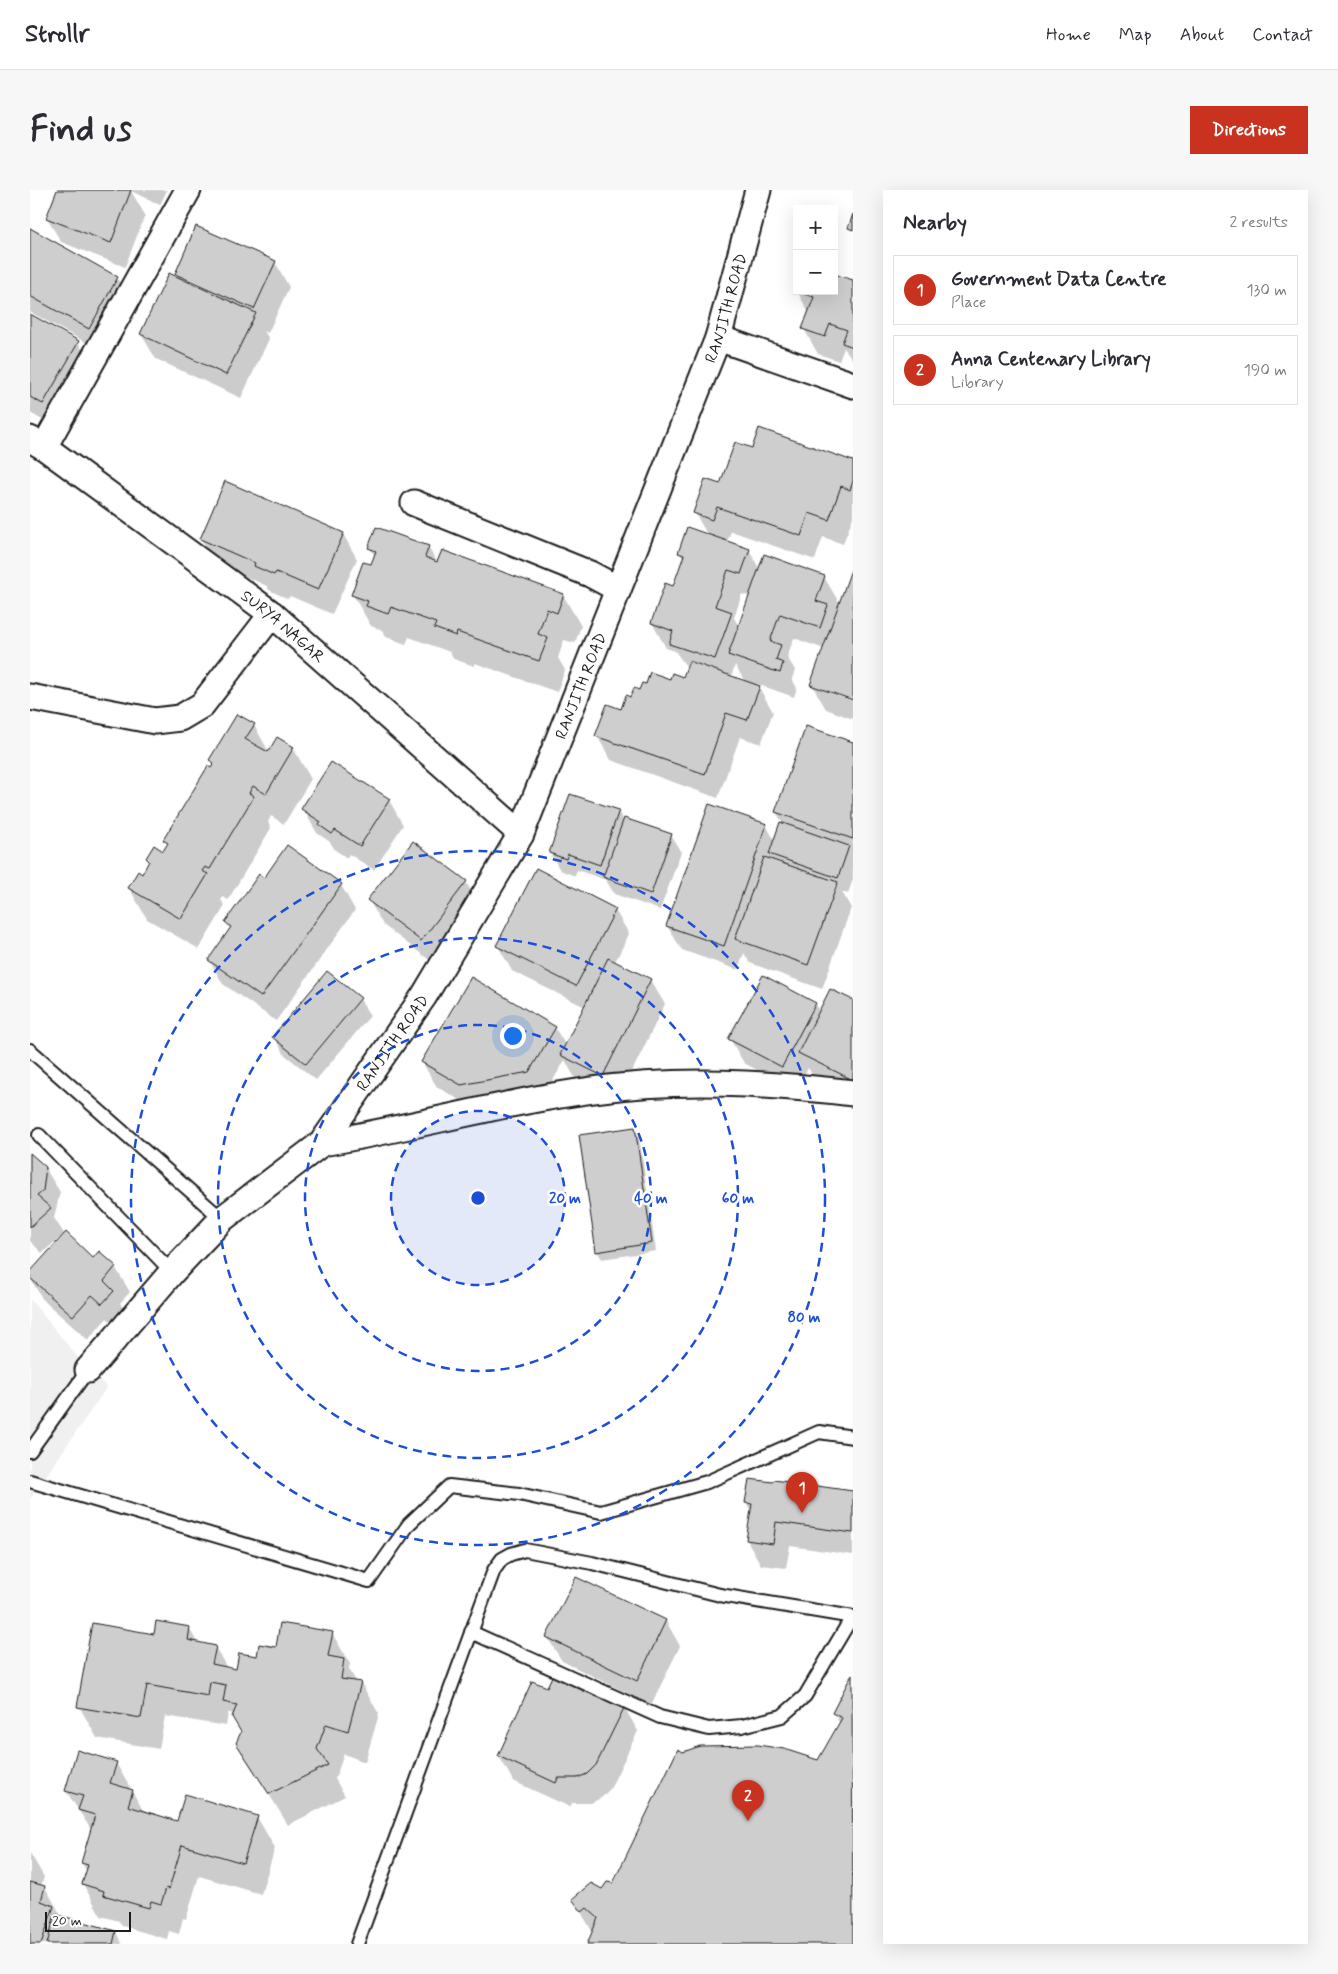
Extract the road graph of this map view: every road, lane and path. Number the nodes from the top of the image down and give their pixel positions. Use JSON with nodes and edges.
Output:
{"nodes":[{"id":1,"x":188,"y":190,"type":"edge"},
{"id":2,"x":758,"y":190,"type":"edge"},
{"id":3,"x":718,"y":338,"type":"junction"},
{"id":4,"x":853,"y":385,"type":"edge"},
{"id":5,"x":37,"y":443,"type":"edge"},
{"id":6,"x":414,"y":503,"type":"dead end"},
{"id":7,"x":618,"y":589,"type":"junction"},
{"id":8,"x":272,"y":614,"type":"junction"},
{"id":9,"x":30,"y":697,"type":"edge"},
{"id":10,"x":521,"y":834,"type":"junction"},
{"id":11,"x":30,"y":1050,"type":"edge"},
{"id":12,"x":853,"y":1093,"type":"edge"},
{"id":13,"x":39,"y":1135,"type":"dead end"},
{"id":14,"x":322,"y":1143,"type":"junction"},
{"id":15,"x":222,"y":1220,"type":"junction"},
{"id":16,"x":172,"y":1272,"type":"junction"},
{"id":17,"x":88,"y":1370,"type":"joint"},
{"id":18,"x":853,"y":1437,"type":"edge"},
{"id":19,"x":30,"y":1451,"type":"edge"},
{"id":20,"x":30,"y":1481,"type":"edge"},
{"id":21,"x":853,"y":1617,"type":"edge"},
{"id":22,"x":471,"y":1632,"type":"junction"},
{"id":23,"x":357,"y":1944,"type":"edge"}],
"edges":[{"from":1,"to":5,"type":"street"},
{"from":2,"to":3,"type":"street","name":"RANJITH ROAD"},
{"from":3,"to":4,"type":"street"},
{"from":3,"to":7,"type":"street","name":"RANJITH ROAD"},
{"from":5,"to":8,"type":"street","name":"SURYA NAGAR"},
{"from":6,"to":7,"type":"street"},
{"from":7,"to":10,"type":"street","name":"RANJITH ROAD"},
{"from":8,"to":9,"type":"street"},
{"from":8,"to":10,"type":"street","name":"SURYA NAGAR"},
{"from":10,"to":14,"type":"street","name":"RANJITH ROAD"},
{"from":11,"to":15,"type":"lane"},
{"from":12,"to":14,"type":"street","name":"RANJITH ROAD"},
{"from":13,"to":16,"type":"lane"},
{"from":14,"to":15,"type":"street","name":"RANJITH ROAD"},
{"from":15,"to":16,"type":"street","name":"RANJITH ROAD"},
{"from":16,"to":17,"type":"street","name":"RANJITH ROAD"},
{"from":17,"to":19,"type":"lane"},
{"from":18,"to":20,"type":"lane"},
{"from":21,"to":22,"type":"lane"},
{"from":21,"to":22,"type":"lane"},
{"from":22,"to":23,"type":"lane"}]}
